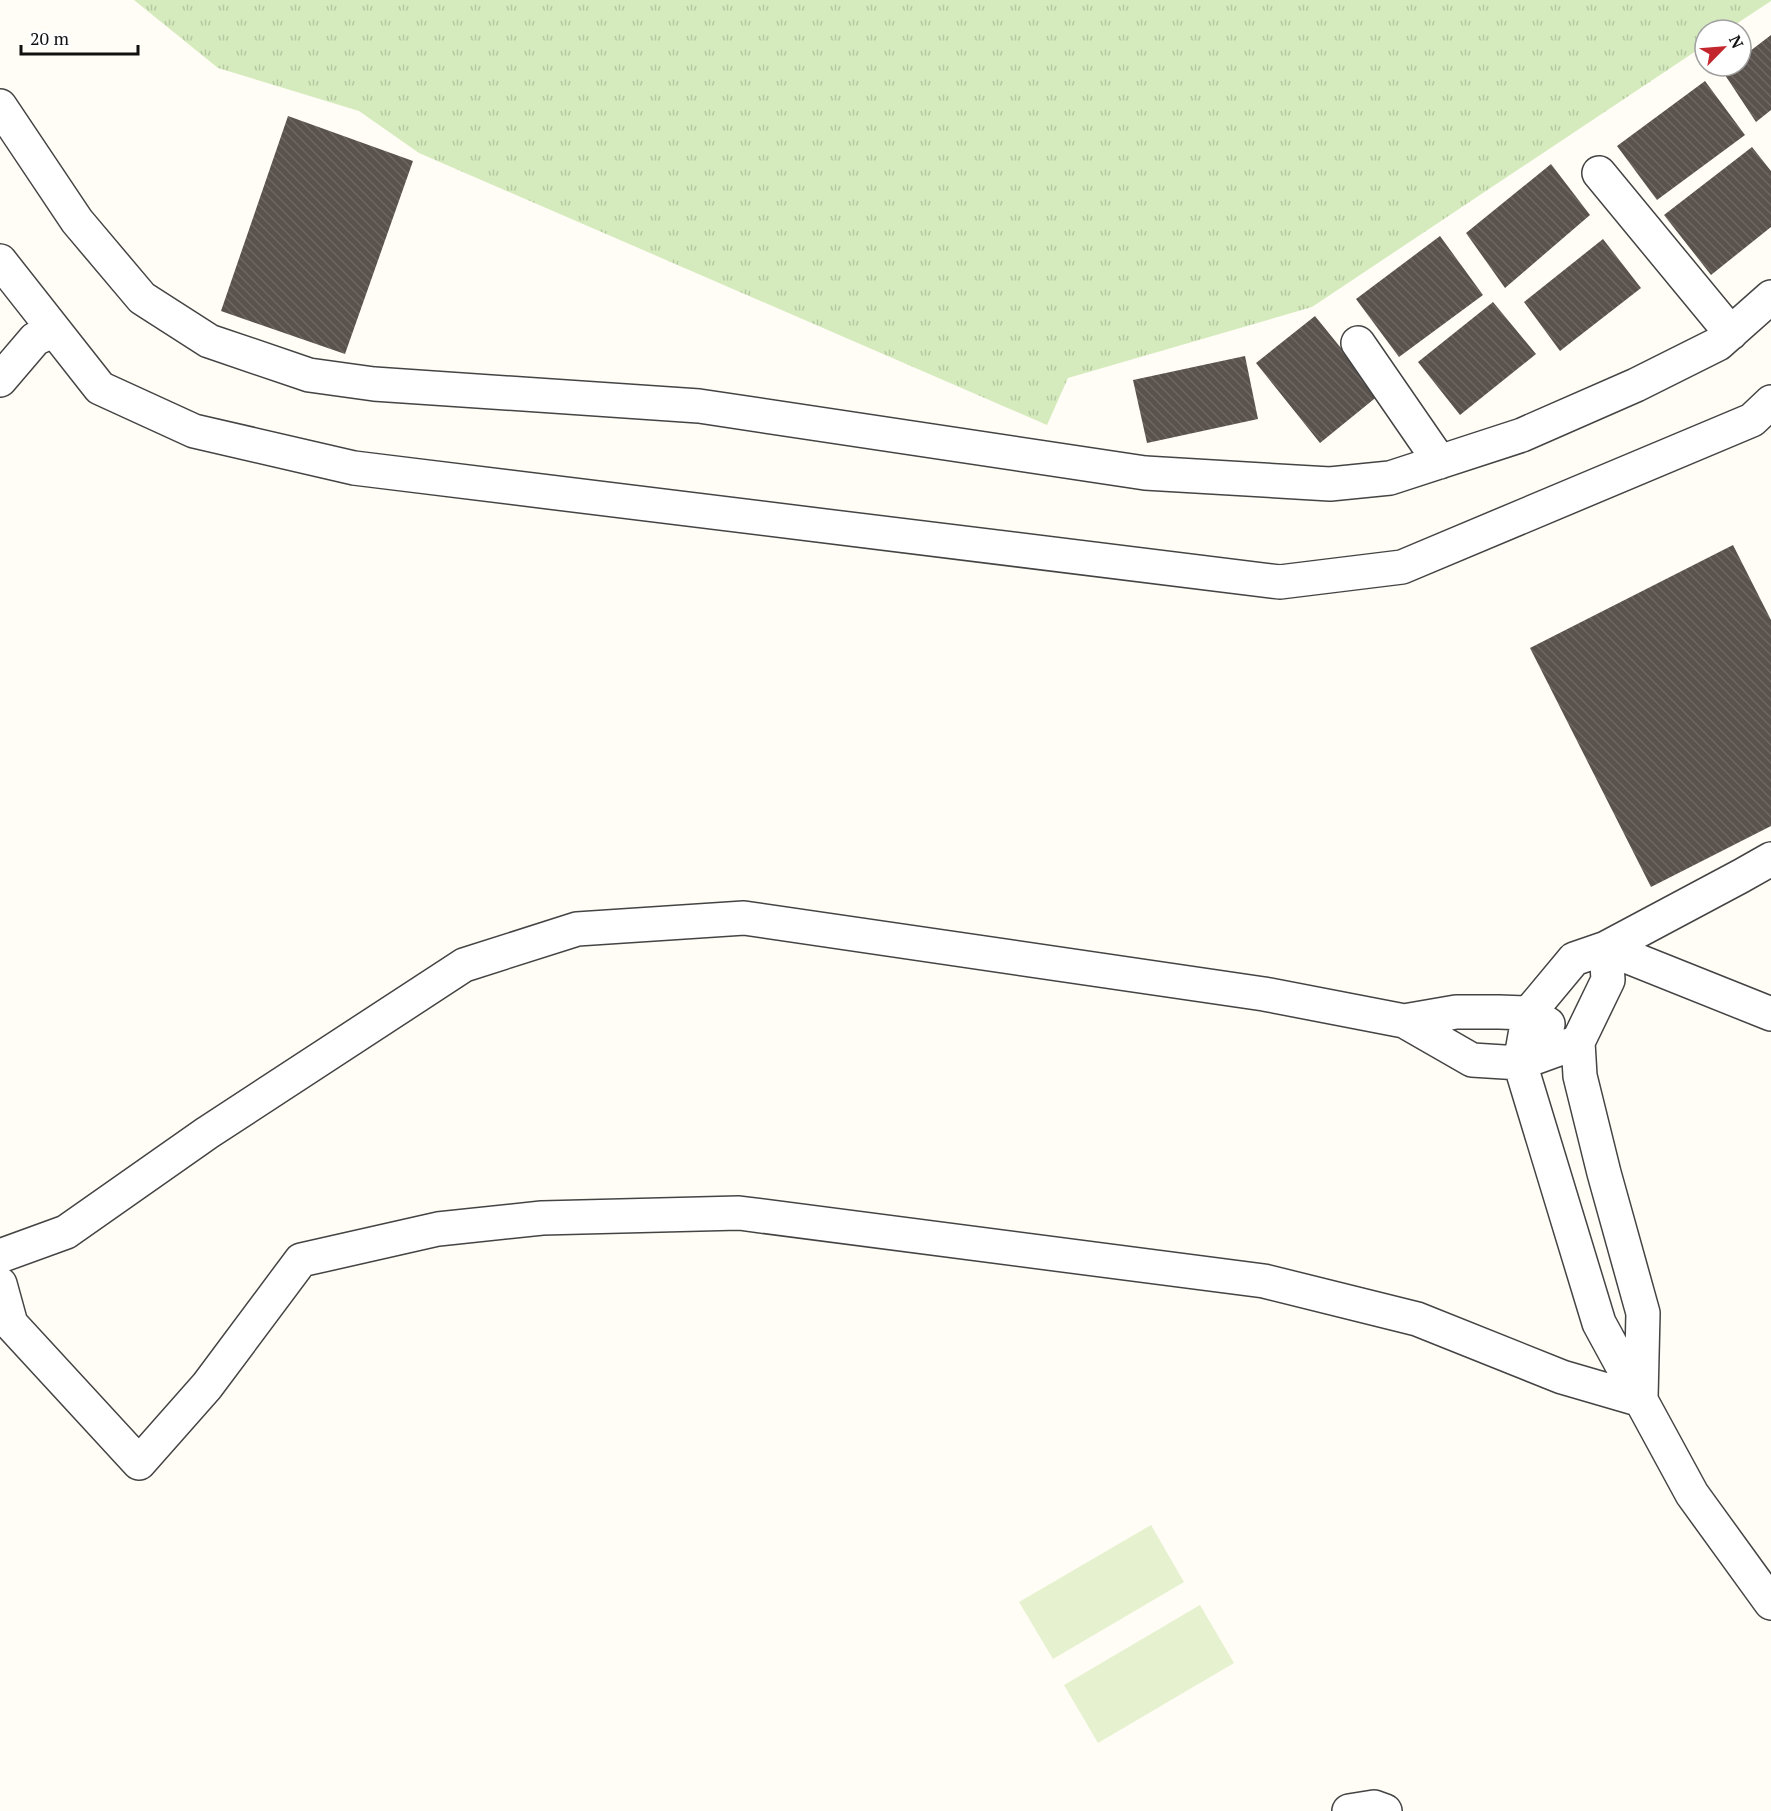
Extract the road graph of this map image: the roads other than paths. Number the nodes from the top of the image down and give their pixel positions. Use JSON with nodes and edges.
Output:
{"nodes":[{"id":1,"x":0,"y":106,"type":"edge"},
{"id":2,"x":1599,"y":173,"type":"dead end"},
{"id":3,"x":0,"y":261,"type":"edge"},
{"id":4,"x":1771,"y":297,"type":"edge"},
{"id":5,"x":54,"y":330,"type":"junction"},
{"id":6,"x":1731,"y":333,"type":"junction"},
{"id":7,"x":1358,"y":343,"type":"dead end"},
{"id":8,"x":0,"y":380,"type":"edge"},
{"id":9,"x":1771,"y":402,"type":"edge"},
{"id":10,"x":1440,"y":462,"type":"junction"},
{"id":11,"x":1771,"y":859,"type":"edge"},
{"id":12,"x":1606,"y":948,"type":"junction"},
{"id":13,"x":1529,"y":1013,"type":"junction"},
{"id":14,"x":1771,"y":1014,"type":"edge"},
{"id":15,"x":1404,"y":1021,"type":"junction"},
{"id":16,"x":1578,"y":1042,"type":"junction"},
{"id":17,"x":1520,"y":1063,"type":"junction"},
{"id":18,"x":0,"y":1256,"type":"edge"},
{"id":19,"x":0,"y":1284,"type":"edge"},
{"id":20,"x":1641,"y":1400,"type":"junction"},
{"id":21,"x":1771,"y":1603,"type":"edge"},
{"id":22,"x":1349,"y":1811,"type":"edge"},
{"id":23,"x":1385,"y":1811,"type":"edge"}],
"edges":[{"from":1,"to":10,"type":"street"},
{"from":2,"to":6,"type":"street"},
{"from":3,"to":5,"type":"street"},
{"from":4,"to":6,"type":"street"},
{"from":5,"to":8,"type":"street"},
{"from":5,"to":9,"type":"street"},
{"from":6,"to":10,"type":"street"},
{"from":7,"to":10,"type":"street"},
{"from":11,"to":12,"type":"street"},
{"from":12,"to":13,"type":"street"},
{"from":12,"to":14,"type":"street"},
{"from":12,"to":16,"type":"street"},
{"from":13,"to":15,"type":"street"},
{"from":13,"to":16,"type":"street"},
{"from":13,"to":17,"type":"street"},
{"from":15,"to":17,"type":"street"},
{"from":15,"to":18,"type":"street"},
{"from":16,"to":17,"type":"street"},
{"from":16,"to":20,"type":"street"},
{"from":17,"to":20,"type":"street"},
{"from":19,"to":20,"type":"street"},
{"from":20,"to":21,"type":"street"},
{"from":22,"to":23,"type":"street"}]}
